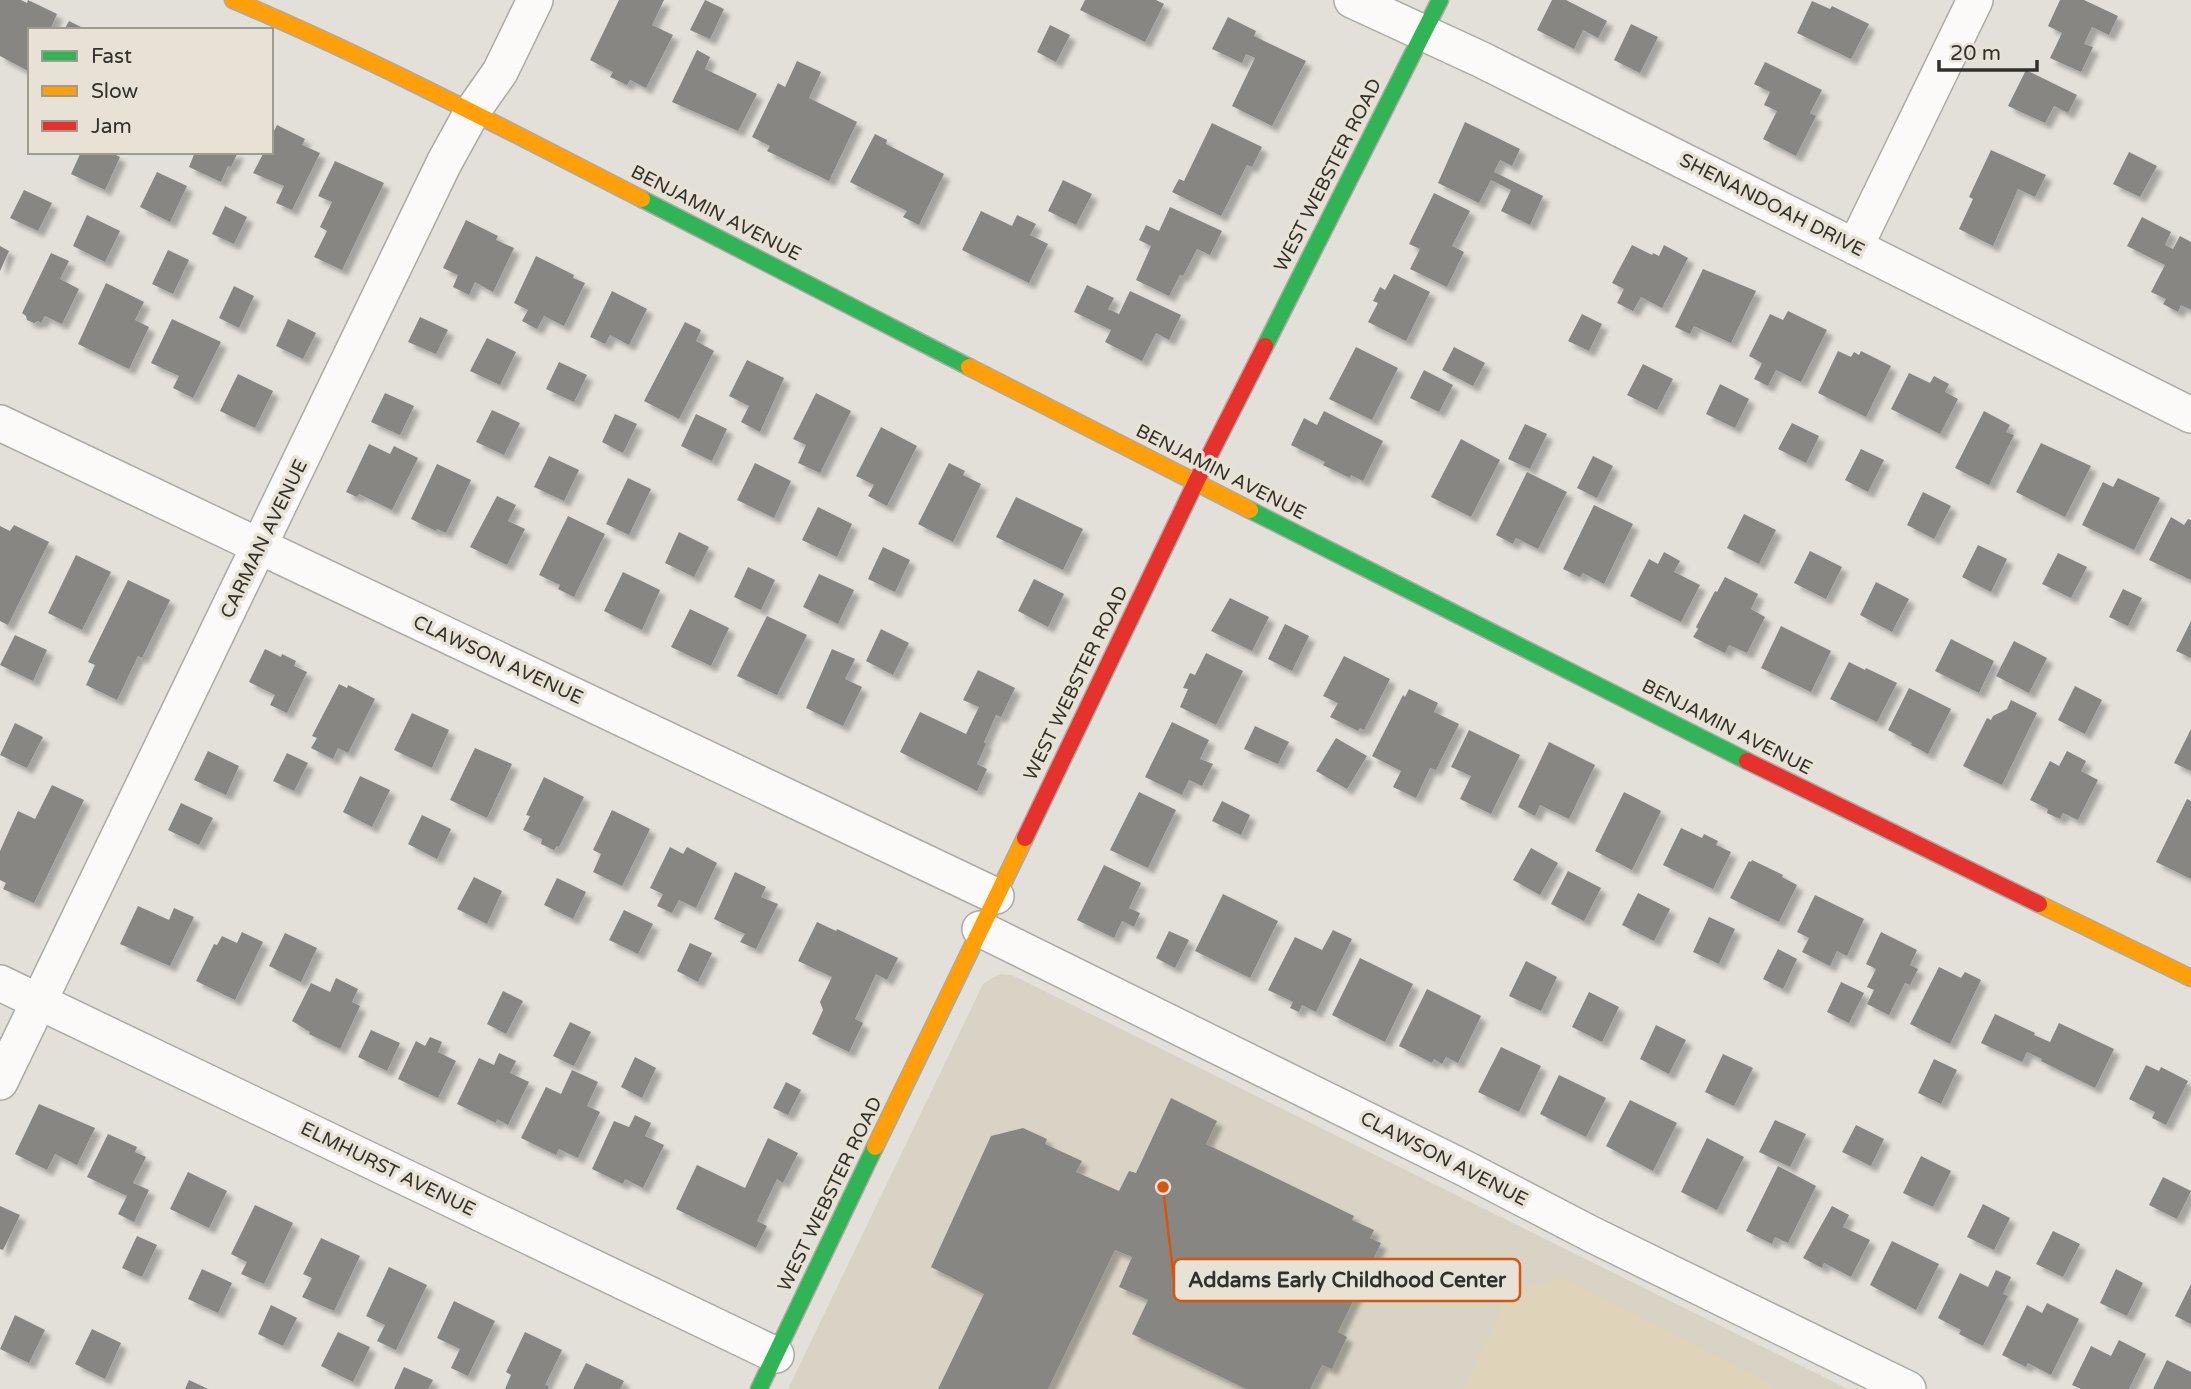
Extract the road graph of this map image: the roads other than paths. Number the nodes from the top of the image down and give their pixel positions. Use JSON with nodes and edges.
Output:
{"nodes":[{"id":1,"x":233,"y":0,"type":"edge"},
{"id":2,"x":535,"y":0,"type":"edge"},
{"id":3,"x":1352,"y":0,"type":"edge"},
{"id":4,"x":1440,"y":0,"type":"edge"},
{"id":5,"x":1975,"y":0,"type":"edge"},
{"id":6,"x":1424,"y":33,"type":"junction"},
{"id":7,"x":472,"y":112,"type":"junction"},
{"id":8,"x":1856,"y":247,"type":"junction"},
{"id":9,"x":2191,"y":415,"type":"edge"},
{"id":10,"x":0,"y":423,"type":"edge"},
{"id":11,"x":1196,"y":482,"type":"junction"},
{"id":12,"x":260,"y":546,"type":"junction"},
{"id":13,"x":996,"y":896,"type":"junction"},
{"id":14,"x":980,"y":929,"type":"junction"},
{"id":15,"x":2191,"y":978,"type":"edge"},
{"id":16,"x":0,"y":983,"type":"edge"},
{"id":17,"x":39,"y":1002,"type":"junction"},
{"id":18,"x":0,"y":1082,"type":"edge"},
{"id":19,"x":776,"y":1355,"type":"junction"},
{"id":20,"x":759,"y":1389,"type":"edge"},
{"id":21,"x":1908,"y":1389,"type":"edge"}],
"edges":[{"from":1,"to":7,"type":"street","name":"BENJAMIN AVENUE"},
{"from":2,"to":7,"type":"street","name":"CARMAN AVENUE"},
{"from":3,"to":6,"type":"street","name":"SHENANDOAH DRIVE"},
{"from":4,"to":6,"type":"street","name":"WEST WEBSTER ROAD"},
{"from":5,"to":8,"type":"street"},
{"from":6,"to":8,"type":"street","name":"SHENANDOAH DRIVE"},
{"from":6,"to":11,"type":"street","name":"WEST WEBSTER ROAD"},
{"from":7,"to":11,"type":"street","name":"BENJAMIN AVENUE"},
{"from":7,"to":12,"type":"street","name":"CARMAN AVENUE"},
{"from":8,"to":9,"type":"street","name":"SHENANDOAH DRIVE"},
{"from":10,"to":12,"type":"street","name":"CLAWSON AVENUE"},
{"from":11,"to":13,"type":"street","name":"WEST WEBSTER ROAD"},
{"from":11,"to":15,"type":"street","name":"BENJAMIN AVENUE"},
{"from":12,"to":13,"type":"street","name":"CLAWSON AVENUE"},
{"from":12,"to":17,"type":"street","name":"CARMAN AVENUE"},
{"from":13,"to":14,"type":"street","name":"WEST WEBSTER ROAD"},
{"from":14,"to":19,"type":"street","name":"WEST WEBSTER ROAD"},
{"from":14,"to":21,"type":"street","name":"CLAWSON AVENUE"},
{"from":16,"to":17,"type":"street","name":"ELMHURST AVENUE"},
{"from":17,"to":18,"type":"street","name":"CARMAN AVENUE"},
{"from":17,"to":19,"type":"street","name":"ELMHURST AVENUE"},
{"from":19,"to":20,"type":"street","name":"WEST WEBSTER ROAD"}]}
